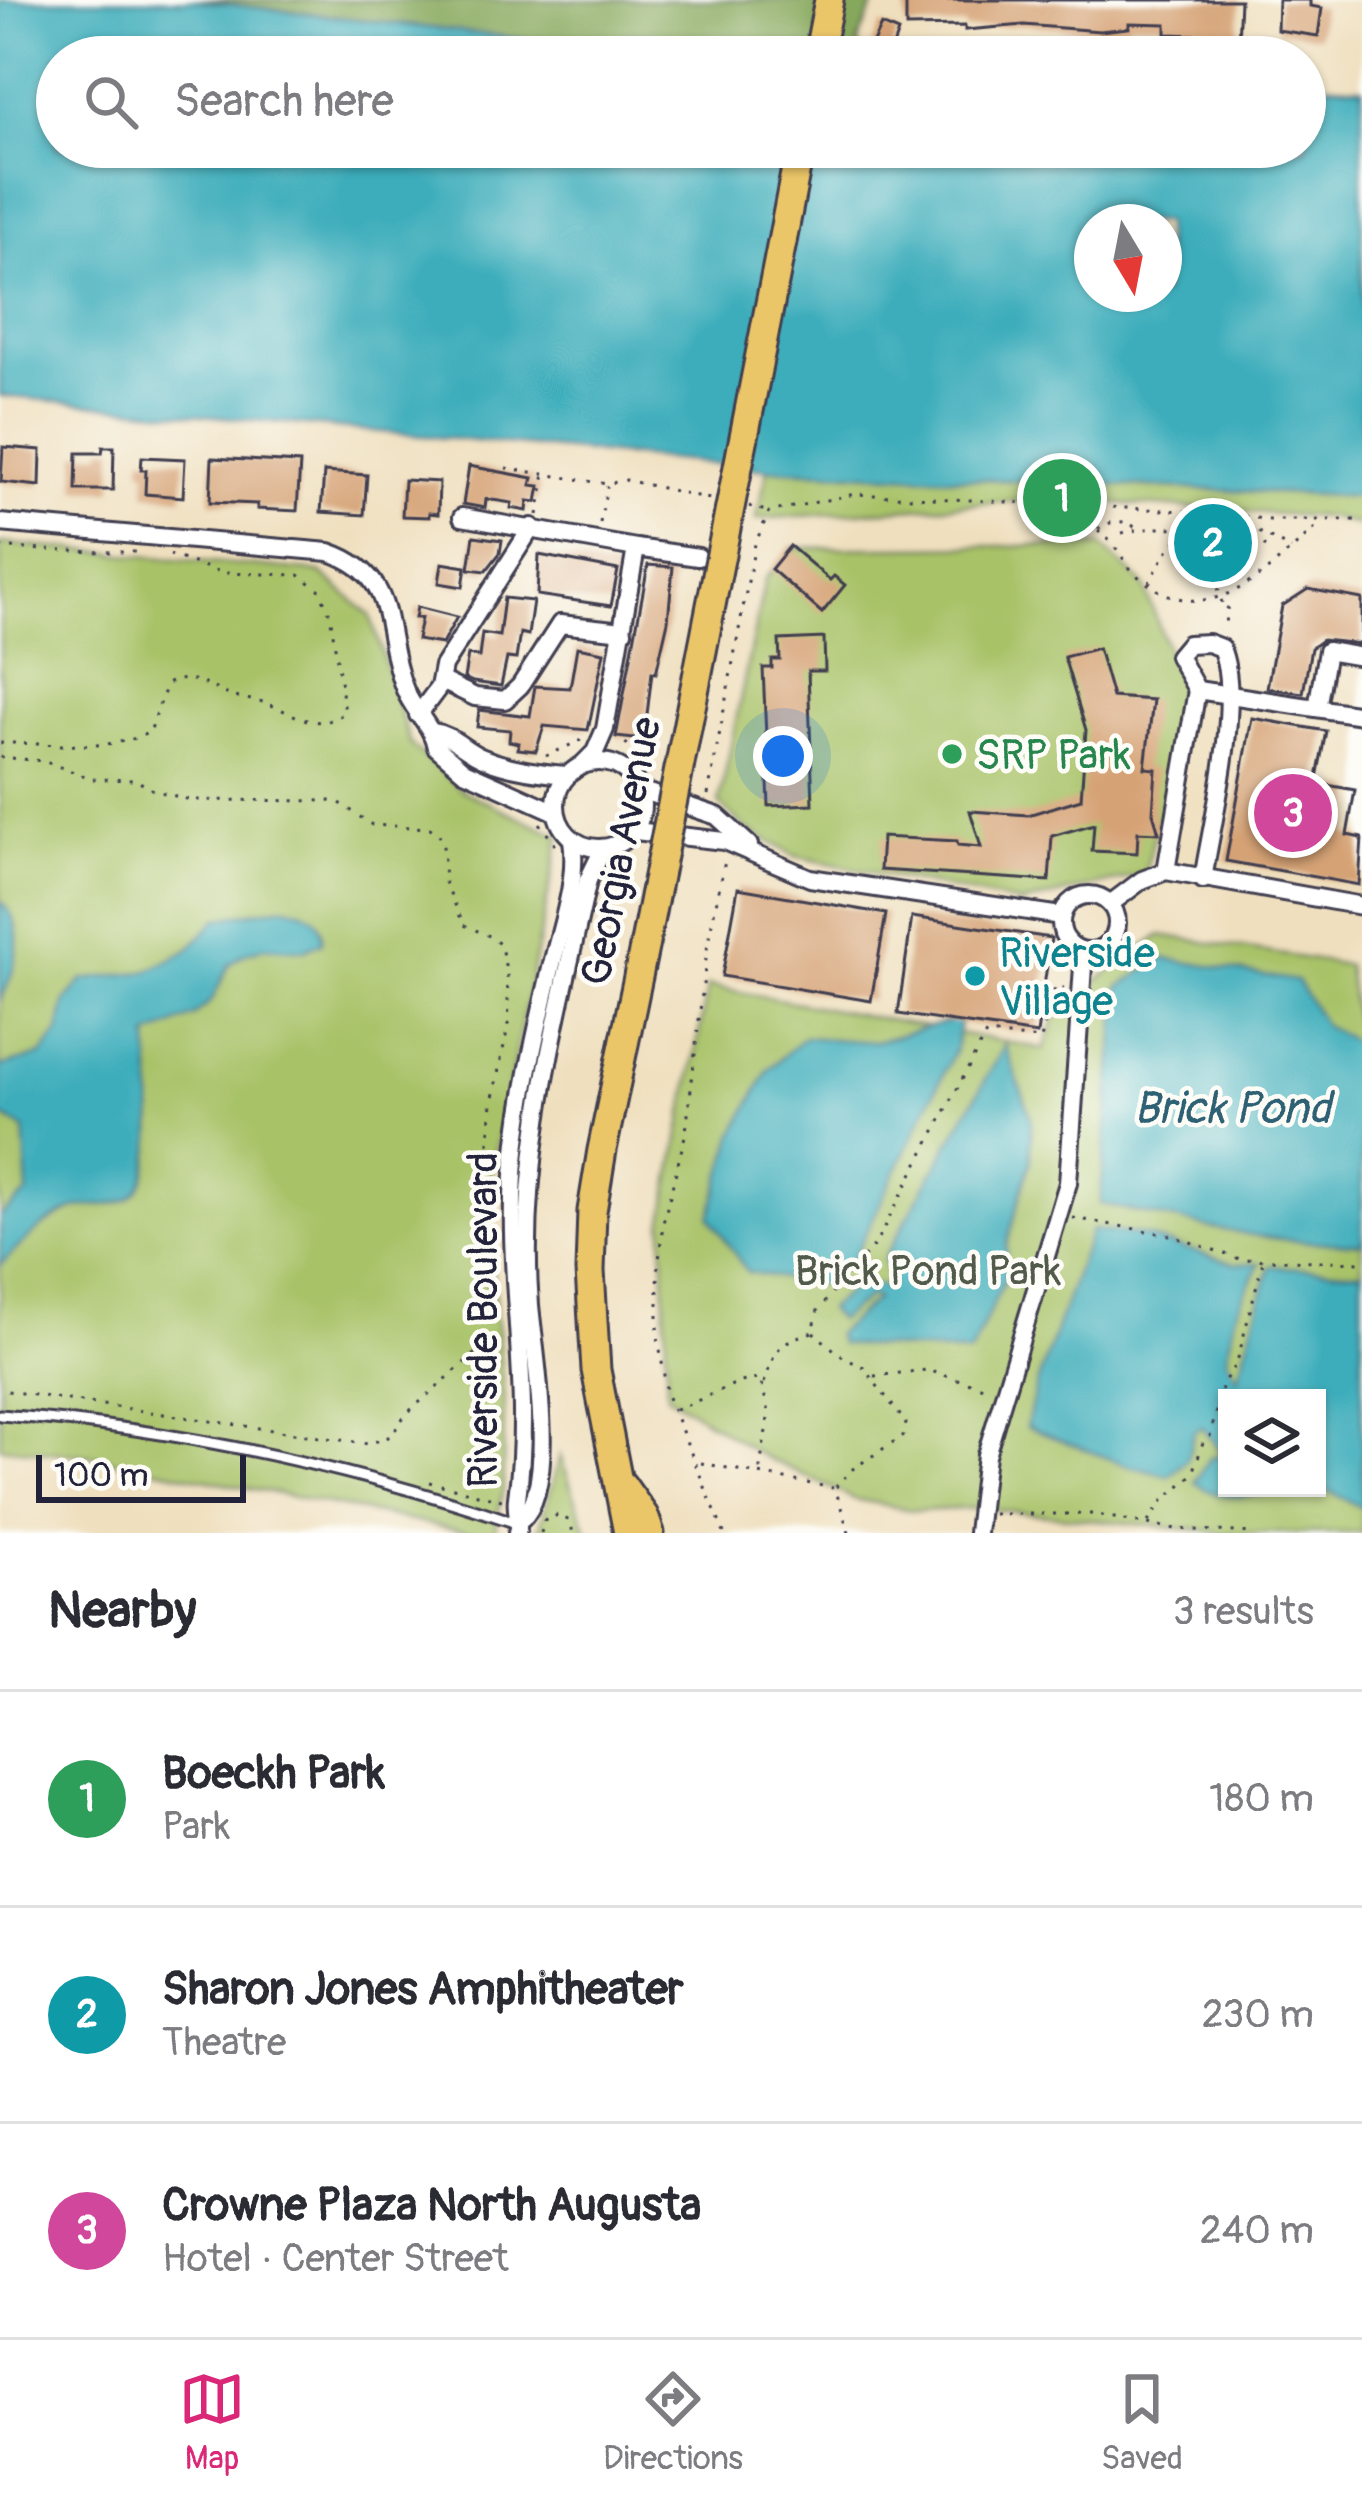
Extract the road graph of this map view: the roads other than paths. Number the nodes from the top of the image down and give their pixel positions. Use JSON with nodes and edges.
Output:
{"nodes":[{"id":1,"x":829,"y":0,"type":"edge"},
{"id":2,"x":822,"y":36,"type":"edge"},
{"id":3,"x":796,"y":168,"type":"edge"},
{"id":4,"x":461,"y":518,"type":"dead end"},
{"id":5,"x":534,"y":522,"type":"junction"},
{"id":6,"x":0,"y":523,"type":"edge"},
{"id":7,"x":636,"y":548,"type":"junction"},
{"id":8,"x":698,"y":557,"type":"dead end"},
{"id":9,"x":623,"y":631,"type":"junction"},
{"id":10,"x":1362,"y":657,"type":"edge"},
{"id":11,"x":442,"y":681,"type":"junction"},
{"id":12,"x":1198,"y":690,"type":"junction"},
{"id":13,"x":1231,"y":697,"type":"junction"},
{"id":14,"x":1317,"y":708,"type":"junction"},
{"id":15,"x":418,"y":715,"type":"junction"},
{"id":16,"x":1362,"y":715,"type":"edge"},
{"id":17,"x":604,"y":729,"type":"junction"},
{"id":18,"x":433,"y":732,"type":"junction"},
{"id":19,"x":575,"y":770,"type":"junction"},
{"id":20,"x":625,"y":770,"type":"junction"},
{"id":21,"x":640,"y":790,"type":"junction"},
{"id":22,"x":556,"y":812,"type":"junction"},
{"id":23,"x":634,"y":831,"type":"junction"},
{"id":24,"x":572,"y":838,"type":"junction"},
{"id":25,"x":603,"y":849,"type":"junction"},
{"id":26,"x":760,"y":853,"type":"junction"},
{"id":27,"x":1166,"y":872,"type":"junction"},
{"id":28,"x":1203,"y":880,"type":"junction"},
{"id":29,"x":1110,"y":904,"type":"junction"},
{"id":30,"x":1362,"y":907,"type":"edge"},
{"id":31,"x":1060,"y":916,"type":"junction"},
{"id":32,"x":1084,"y":952,"type":"junction"},
{"id":33,"x":0,"y":1415,"type":"edge"},
{"id":34,"x":619,"y":1480,"type":"junction"},
{"id":35,"x":519,"y":1526,"type":"edge"},
{"id":36,"x":628,"y":1533,"type":"edge"},
{"id":37,"x":650,"y":1533,"type":"edge"},
{"id":38,"x":976,"y":1533,"type":"edge"}],
"edges":[{"from":1,"to":2,"type":"main road"},
{"from":3,"to":34,"type":"main road","name":"Georgia Avenue","bridge":true},
{"from":4,"to":5,"type":"street"},
{"from":5,"to":7,"type":"street"},
{"from":5,"to":11,"type":"street"},
{"from":6,"to":15,"type":"street"},
{"from":7,"to":8,"type":"street"},
{"from":7,"to":9,"type":"street"},
{"from":9,"to":11,"type":"street"},
{"from":9,"to":17,"type":"street"},
{"from":10,"to":14,"type":"street"},
{"from":11,"to":15,"type":"street"},
{"from":12,"to":13,"type":"street"},
{"from":12,"to":13,"type":"street"},
{"from":12,"to":27,"type":"street"},
{"from":13,"to":14,"type":"street"},
{"from":13,"to":28,"type":"street"},
{"from":14,"to":16,"type":"street"},
{"from":15,"to":18,"type":"street"},
{"from":17,"to":19,"type":"street"},
{"from":17,"to":20,"type":"street"},
{"from":18,"to":19,"type":"street"},
{"from":18,"to":22,"type":"street"},
{"from":19,"to":20,"type":"street"},
{"from":19,"to":22,"type":"street"},
{"from":20,"to":21,"type":"street"},
{"from":21,"to":23,"type":"street"},
{"from":21,"to":26,"type":"street"},
{"from":22,"to":24,"type":"street"},
{"from":23,"to":25,"type":"street"},
{"from":23,"to":26,"type":"street"},
{"from":24,"to":25,"type":"street"},
{"from":24,"to":35,"type":"street","name":"Riverside Boulevard"},
{"from":25,"to":35,"type":"street","name":"Riverside Boulevard"},
{"from":26,"to":31,"type":"street"},
{"from":27,"to":28,"type":"street"},
{"from":27,"to":29,"type":"street"},
{"from":28,"to":30,"type":"street"},
{"from":29,"to":31,"type":"street"},
{"from":29,"to":32,"type":"street"},
{"from":31,"to":32,"type":"street"},
{"from":32,"to":38,"type":"street"},
{"from":33,"to":35,"type":"lane"},
{"from":34,"to":36,"type":"main road","name":"Georgia Avenue"},
{"from":34,"to":37,"type":"main road","name":"Georgia Avenue"}]}
